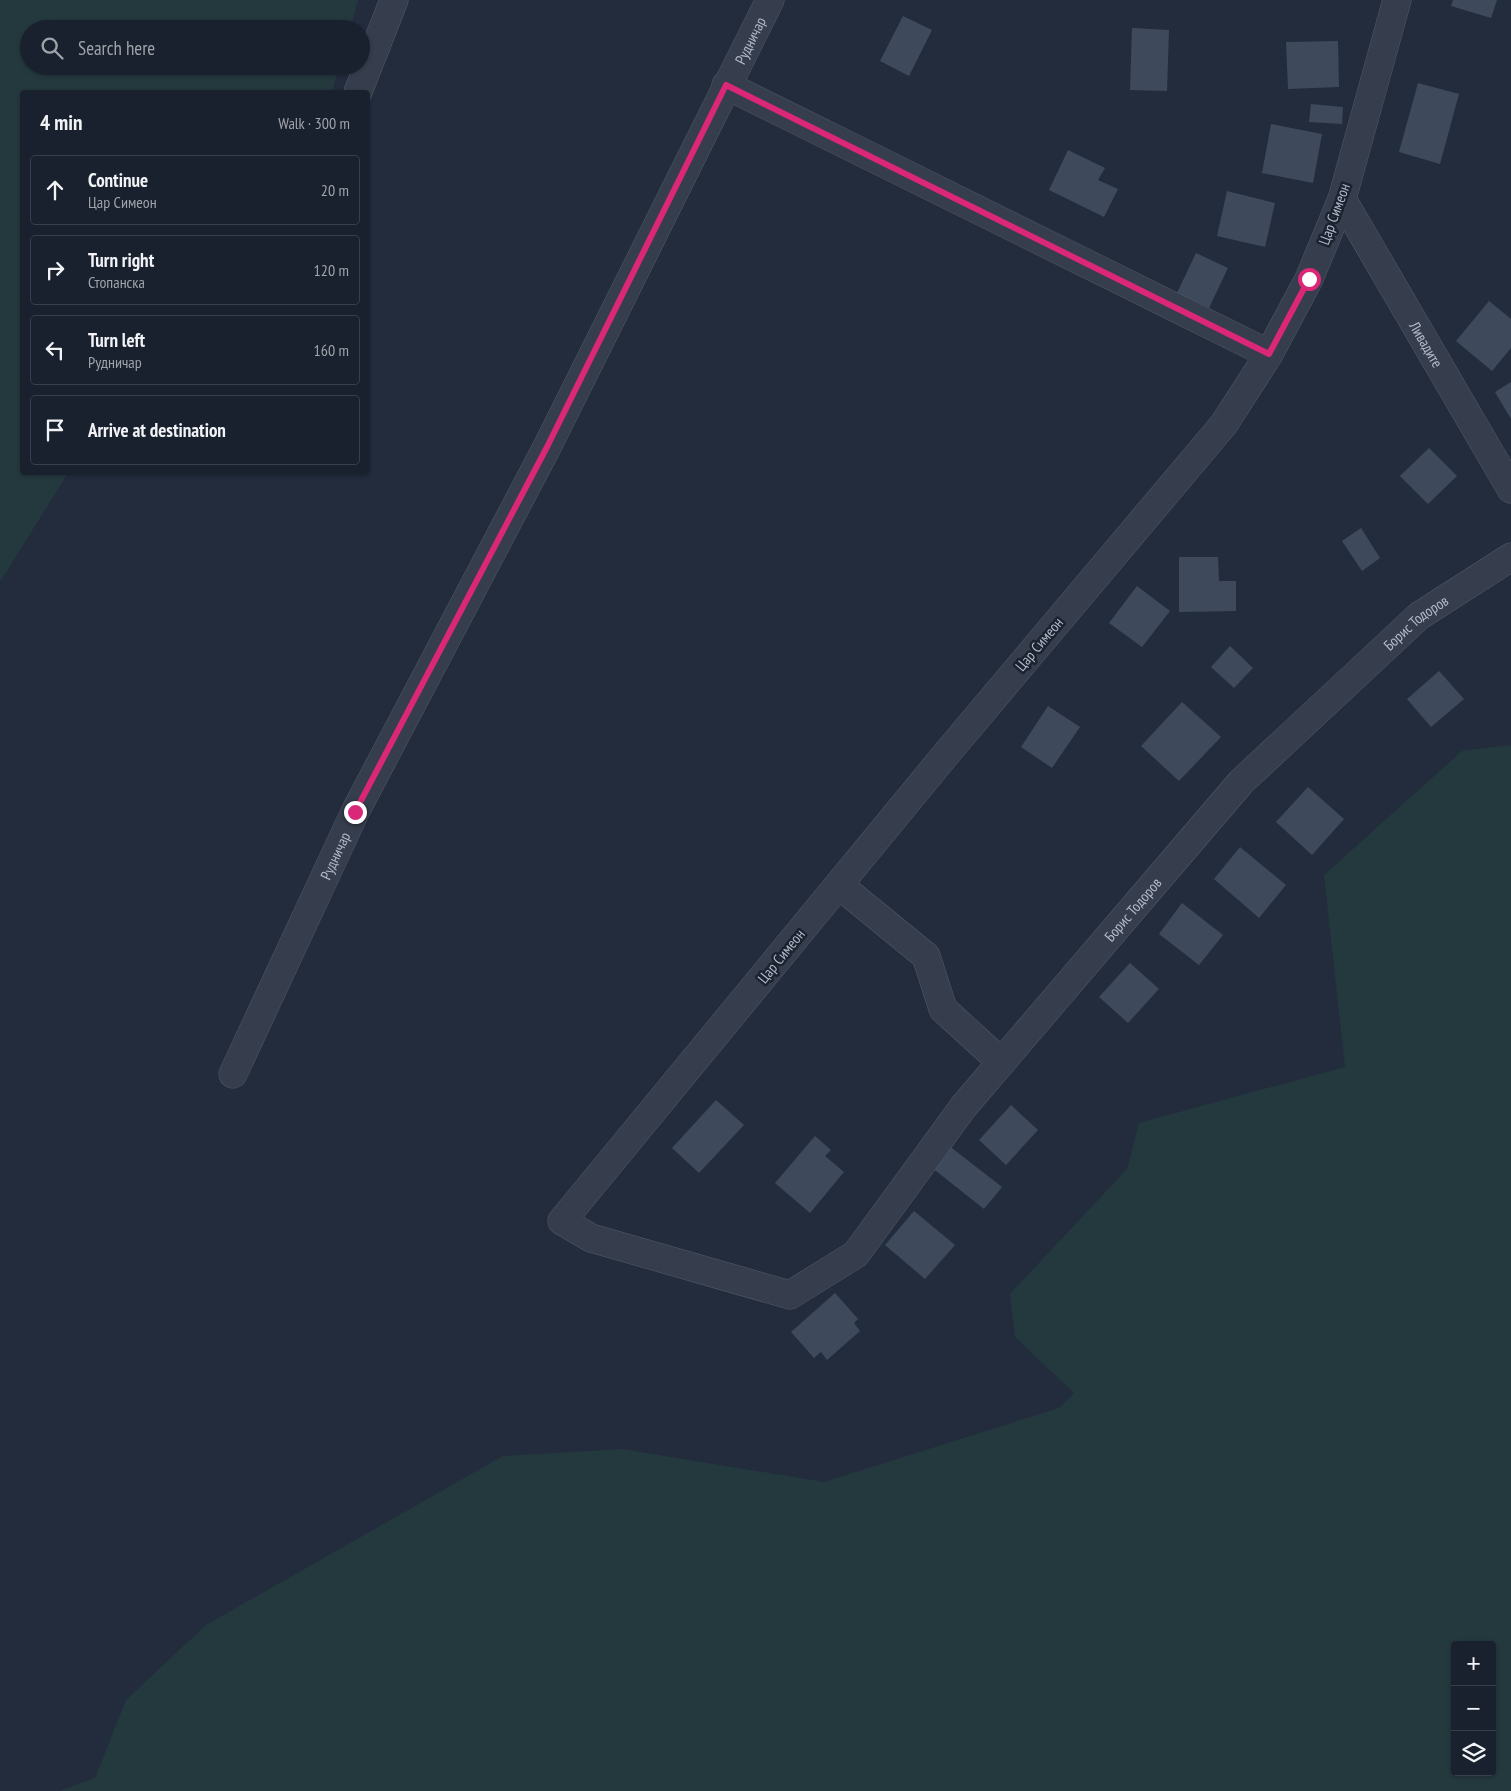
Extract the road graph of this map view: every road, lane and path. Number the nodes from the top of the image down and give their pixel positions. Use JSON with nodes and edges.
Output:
{"nodes":[{"id":1,"x":394,"y":0,"type":"edge"},
{"id":2,"x":770,"y":0,"type":"edge"},
{"id":3,"x":1397,"y":0,"type":"edge"},
{"id":4,"x":370,"y":61,"type":"edge"},
{"id":5,"x":365,"y":75,"type":"edge"},
{"id":6,"x":726,"y":85,"type":"junction"},
{"id":7,"x":359,"y":90,"type":"edge"},
{"id":8,"x":1342,"y":199,"type":"junction"},
{"id":9,"x":1269,"y":354,"type":"junction"},
{"id":10,"x":1511,"y":489,"type":"edge"},
{"id":11,"x":1511,"y":557,"type":"edge"},
{"id":12,"x":839,"y":885,"type":"junction"},
{"id":13,"x":1001,"y":1062,"type":"junction"},
{"id":14,"x":233,"y":1074,"type":"dead end"},
{"id":15,"x":790,"y":1295,"type":"joint"}],
"edges":[{"from":1,"to":4,"type":"street"},
{"from":2,"to":6,"type":"street","name":"Рудничар"},
{"from":3,"to":8,"type":"street","name":"Цар Симеон"},
{"from":5,"to":7,"type":"street"},
{"from":6,"to":9,"type":"street"},
{"from":6,"to":14,"type":"street","name":"Рудничар"},
{"from":8,"to":9,"type":"street","name":"Цар Симеон"},
{"from":8,"to":10,"type":"street","name":"Ливадите"},
{"from":9,"to":12,"type":"street","name":"Цар Симеон"},
{"from":11,"to":13,"type":"street","name":"Борис Тодоров"},
{"from":12,"to":13,"type":"street"},
{"from":12,"to":15,"type":"street","name":"Цар Симеон"},
{"from":13,"to":15,"type":"street","name":"Борис Тодоров"}]}
